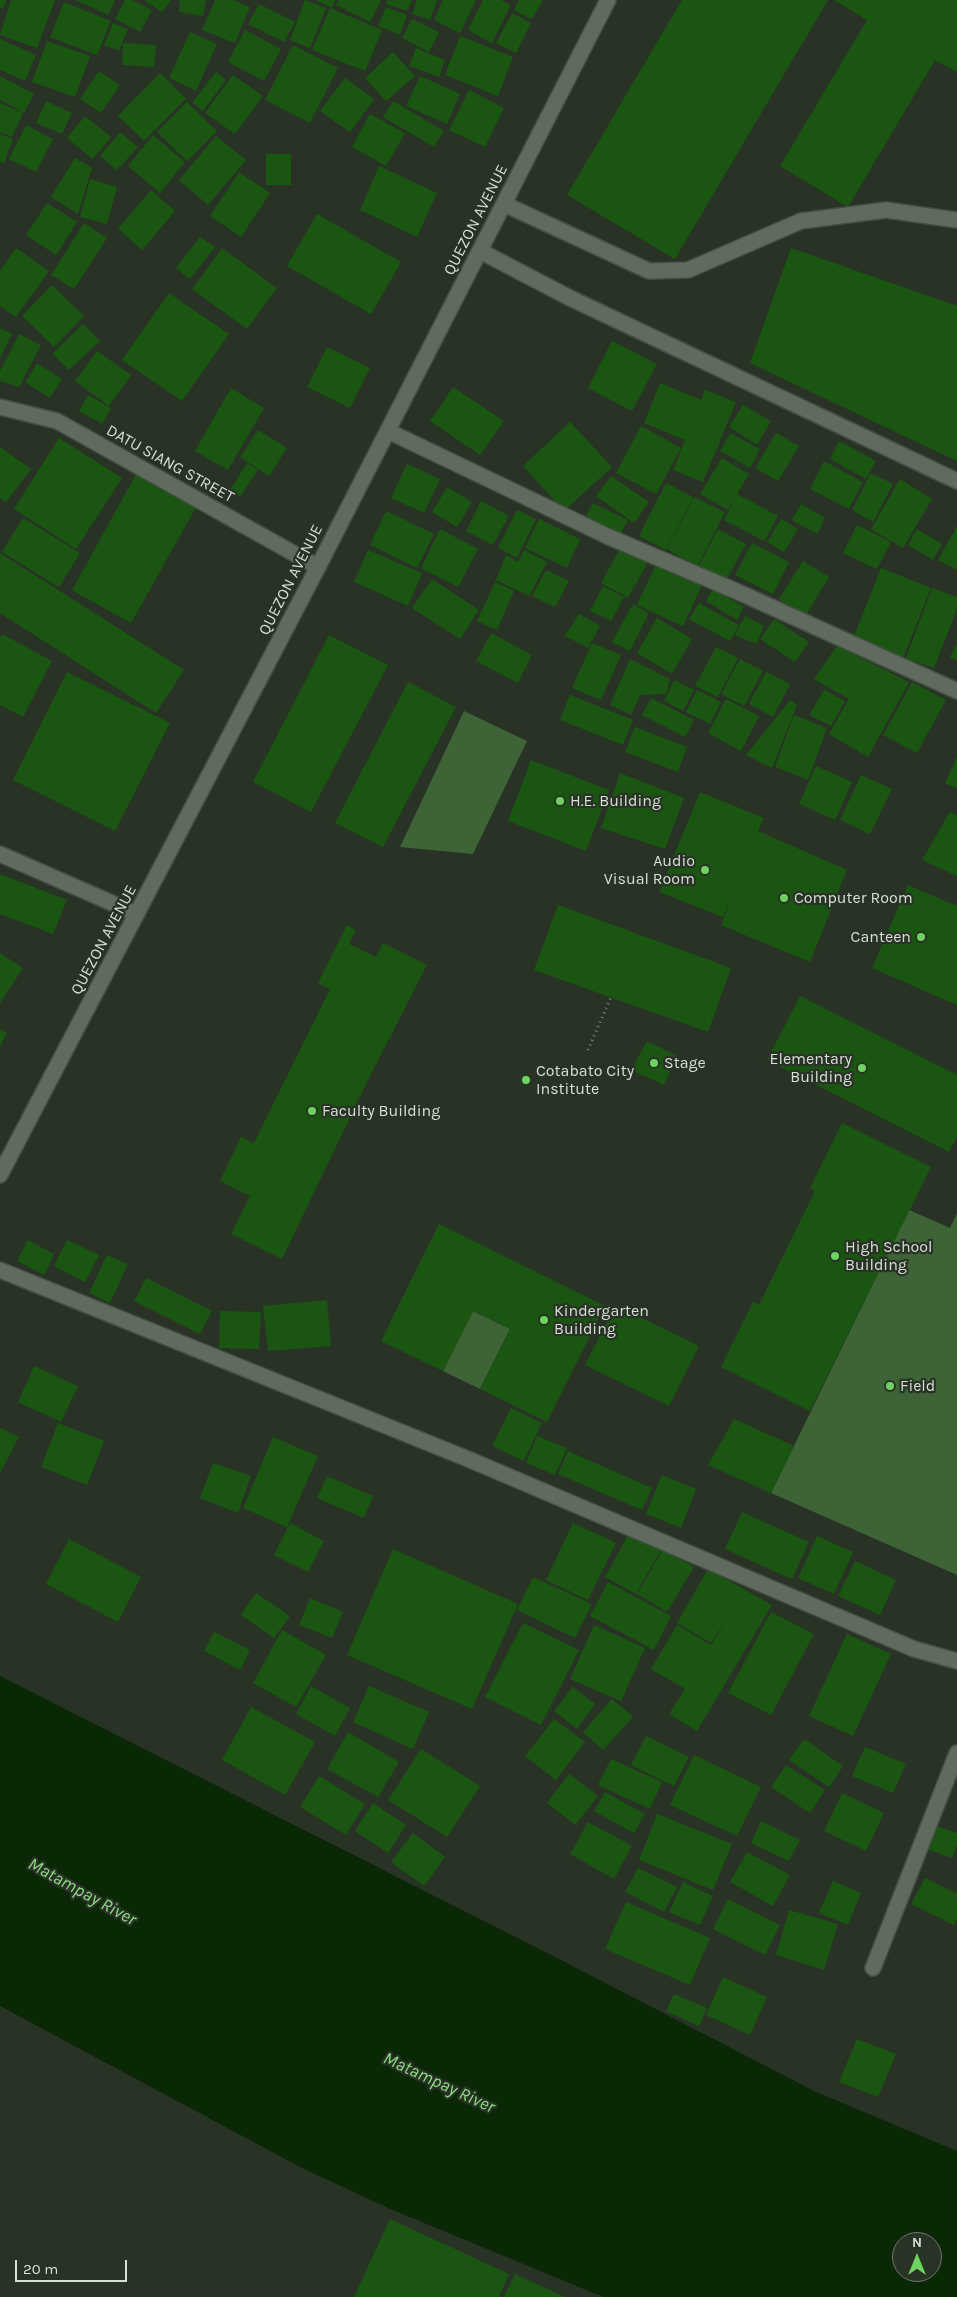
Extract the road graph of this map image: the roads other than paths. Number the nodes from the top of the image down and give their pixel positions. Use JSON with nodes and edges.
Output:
{"nodes":[{"id":1,"x":608,"y":0,"type":"edge"},
{"id":2,"x":504,"y":204,"type":"junction"},
{"id":3,"x":957,"y":220,"type":"edge"},
{"id":4,"x":480,"y":252,"type":"junction"},
{"id":5,"x":0,"y":407,"type":"edge"},
{"id":6,"x":388,"y":431,"type":"junction"},
{"id":7,"x":957,"y":481,"type":"edge"},
{"id":8,"x":318,"y":567,"type":"junction"},
{"id":9,"x":957,"y":691,"type":"edge"},
{"id":10,"x":0,"y":854,"type":"edge"},
{"id":11,"x":137,"y":914,"type":"junction"},
{"id":12,"x":5,"y":1152,"type":"edge"},
{"id":13,"x":0,"y":1175,"type":"edge"},
{"id":14,"x":0,"y":1270,"type":"edge"},
{"id":15,"x":957,"y":1661,"type":"edge"},
{"id":16,"x":957,"y":1753,"type":"edge"},
{"id":17,"x":873,"y":1968,"type":"dead end"}],
"edges":[{"from":1,"to":2,"type":"street","name":"QUEZON AVENUE"},
{"from":2,"to":3,"type":"street"},
{"from":2,"to":4,"type":"street","name":"QUEZON AVENUE"},
{"from":4,"to":6,"type":"street","name":"QUEZON AVENUE"},
{"from":4,"to":7,"type":"street"},
{"from":5,"to":8,"type":"street","name":"DATU SIANG STREET"},
{"from":6,"to":8,"type":"street","name":"QUEZON AVENUE"},
{"from":6,"to":9,"type":"street"},
{"from":8,"to":11,"type":"street","name":"QUEZON AVENUE"},
{"from":10,"to":11,"type":"street"},
{"from":11,"to":12,"type":"street","name":"QUEZON AVENUE"},
{"from":12,"to":13,"type":"street","name":"QUEZON AVENUE"},
{"from":14,"to":15,"type":"street"},
{"from":16,"to":17,"type":"street"}]}
